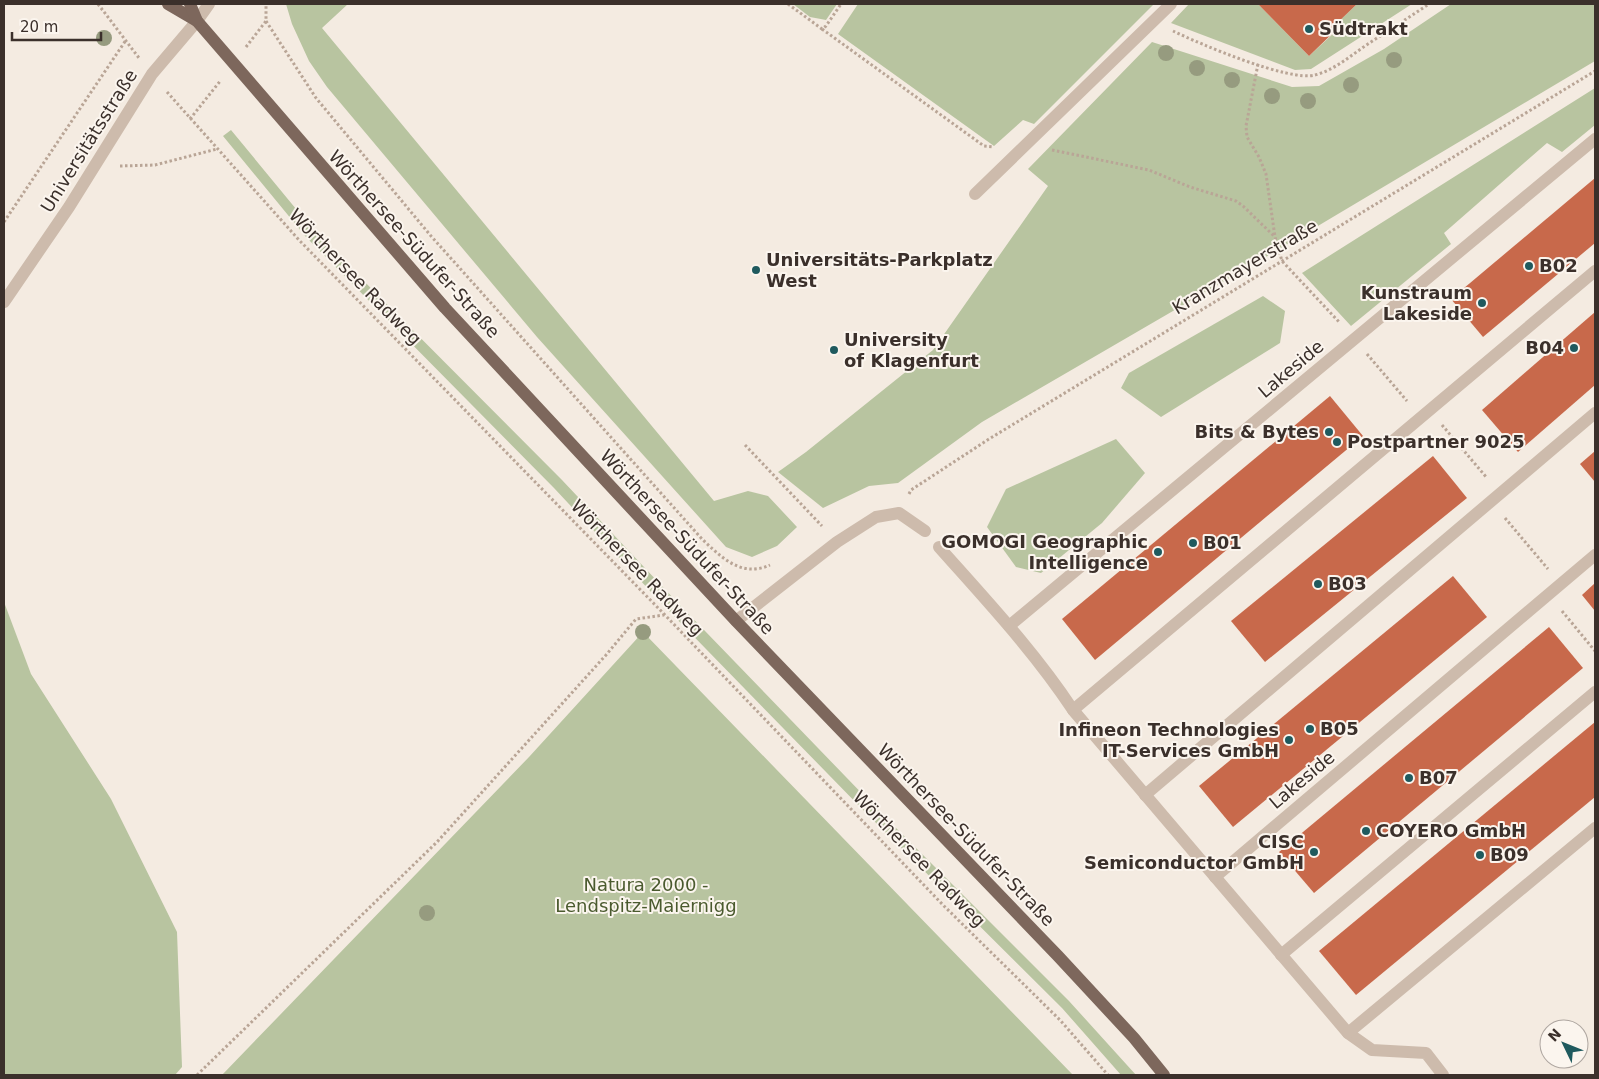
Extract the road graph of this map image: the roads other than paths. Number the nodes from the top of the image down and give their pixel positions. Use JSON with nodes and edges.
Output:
{"nodes":[{"id":1,"x":168,"y":4,"type":"edge"},
{"id":2,"x":190,"y":4,"type":"edge"},
{"id":3,"x":209,"y":4,"type":"edge"},
{"id":4,"x":1171,"y":4,"type":"edge"},
{"id":5,"x":197,"y":21,"type":"junction"},
{"id":6,"x":1595,"y":139,"type":"edge"},
{"id":7,"x":975,"y":194,"type":"dead end"},
{"id":8,"x":1595,"y":271,"type":"edge"},
{"id":9,"x":4,"y":302,"type":"edge"},
{"id":10,"x":1595,"y":413,"type":"edge"},
{"id":11,"x":925,"y":531,"type":"dead end"},
{"id":12,"x":939,"y":547,"type":"dead end"},
{"id":13,"x":1595,"y":555,"type":"edge"},
{"id":14,"x":736,"y":620,"type":"junction"},
{"id":15,"x":1009,"y":626,"type":"junction"},
{"id":16,"x":1595,"y":692,"type":"edge"},
{"id":17,"x":1073,"y":710,"type":"junction"},
{"id":18,"x":1145,"y":796,"type":"junction"},
{"id":19,"x":1595,"y":828,"type":"edge"},
{"id":20,"x":1215,"y":877,"type":"junction"},
{"id":21,"x":1281,"y":955,"type":"junction"},
{"id":22,"x":1348,"y":1033,"type":"junction"},
{"id":23,"x":1164,"y":1075,"type":"edge"},
{"id":24,"x":1443,"y":1075,"type":"edge"}],
"edges":[{"from":1,"to":5,"type":"main road","name":"Wörthersee-Südufer-Straße"},
{"from":2,"to":5,"type":"main road","name":"Wörthersee-Südufer-Straße"},
{"from":3,"to":5,"type":"street","name":"Universitätsstraße"},
{"from":4,"to":7,"type":"street"},
{"from":5,"to":9,"type":"street","name":"Universitätsstraße"},
{"from":5,"to":14,"type":"main road","name":"Wörthersee-Südufer-Straße"},
{"from":6,"to":15,"type":"street","name":"Lakeside"},
{"from":8,"to":17,"type":"street"},
{"from":10,"to":18,"type":"street"},
{"from":11,"to":14,"type":"street"},
{"from":12,"to":15,"type":"street"},
{"from":13,"to":20,"type":"street","name":"Lakeside"},
{"from":14,"to":23,"type":"main road","name":"Wörthersee-Südufer-Straße"},
{"from":15,"to":17,"type":"street"},
{"from":16,"to":21,"type":"street"},
{"from":17,"to":18,"type":"street"},
{"from":18,"to":20,"type":"street"},
{"from":19,"to":22,"type":"street"},
{"from":20,"to":21,"type":"street"},
{"from":21,"to":22,"type":"street"},
{"from":22,"to":24,"type":"street"}]}
